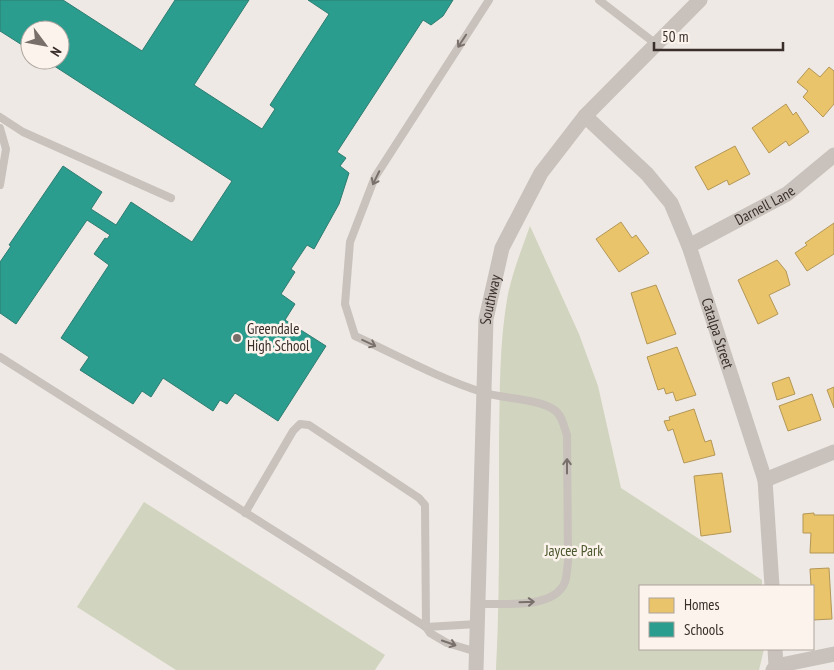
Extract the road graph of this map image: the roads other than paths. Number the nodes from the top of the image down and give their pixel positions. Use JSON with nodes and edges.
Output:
{"nodes":[{"id":1,"x":488,"y":0,"type":"edge"},
{"id":2,"x":599,"y":0,"type":"edge"},
{"id":3,"x":700,"y":0,"type":"edge"},
{"id":4,"x":656,"y":44,"type":"junction"},
{"id":5,"x":0,"y":116,"type":"edge"},
{"id":6,"x":585,"y":116,"type":"junction"},
{"id":7,"x":0,"y":128,"type":"edge"},
{"id":8,"x":834,"y":155,"type":"edge"},
{"id":9,"x":0,"y":185,"type":"edge"},
{"id":10,"x":171,"y":198,"type":"dead end"},
{"id":11,"x":689,"y":246,"type":"junction"},
{"id":12,"x":0,"y":357,"type":"edge"},
{"id":13,"x":484,"y":393,"type":"junction"},
{"id":14,"x":834,"y":452,"type":"edge"},
{"id":15,"x":765,"y":480,"type":"junction"},
{"id":16,"x":244,"y":513,"type":"junction"},
{"id":17,"x":772,"y":585,"type":"edge"},
{"id":18,"x":478,"y":604,"type":"junction"},
{"id":19,"x":478,"y":624,"type":"junction"},
{"id":20,"x":426,"y":627,"type":"junction"},
{"id":21,"x":775,"y":650,"type":"edge"},
{"id":22,"x":477,"y":652,"type":"junction"},
{"id":23,"x":834,"y":654,"type":"edge"},
{"id":24,"x":774,"y":668,"type":"edge"},
{"id":25,"x":476,"y":670,"type":"edge"}],
"edges":[{"from":1,"to":13,"type":"lane","one_way":true},
{"from":2,"to":4,"type":"lane"},
{"from":3,"to":4,"type":"street","name":"Southway"},
{"from":4,"to":6,"type":"street","name":"Southway"},
{"from":5,"to":10,"type":"lane"},
{"from":6,"to":11,"type":"street","name":"Catalpa Street"},
{"from":6,"to":13,"type":"street","name":"Southway"},
{"from":7,"to":9,"type":"lane"},
{"from":8,"to":11,"type":"street","name":"Darnell Lane"},
{"from":11,"to":15,"type":"street","name":"Catalpa Street"},
{"from":12,"to":16,"type":"lane"},
{"from":13,"to":18,"type":"street","name":"Southway"},
{"from":18,"to":13,"type":"lane","one_way":true},
{"from":14,"to":15,"type":"street"},
{"from":15,"to":17,"type":"street","name":"Catalpa Street"},
{"from":16,"to":20,"type":"lane"},
{"from":16,"to":20,"type":"lane"},
{"from":18,"to":19,"type":"street","name":"Southway"},
{"from":19,"to":20,"type":"lane"},
{"from":19,"to":22,"type":"street","name":"Southway"},
{"from":20,"to":22,"type":"lane","one_way":true},
{"from":21,"to":24,"type":"street"},
{"from":22,"to":25,"type":"street","name":"Southway"},
{"from":23,"to":24,"type":"street"}]}
